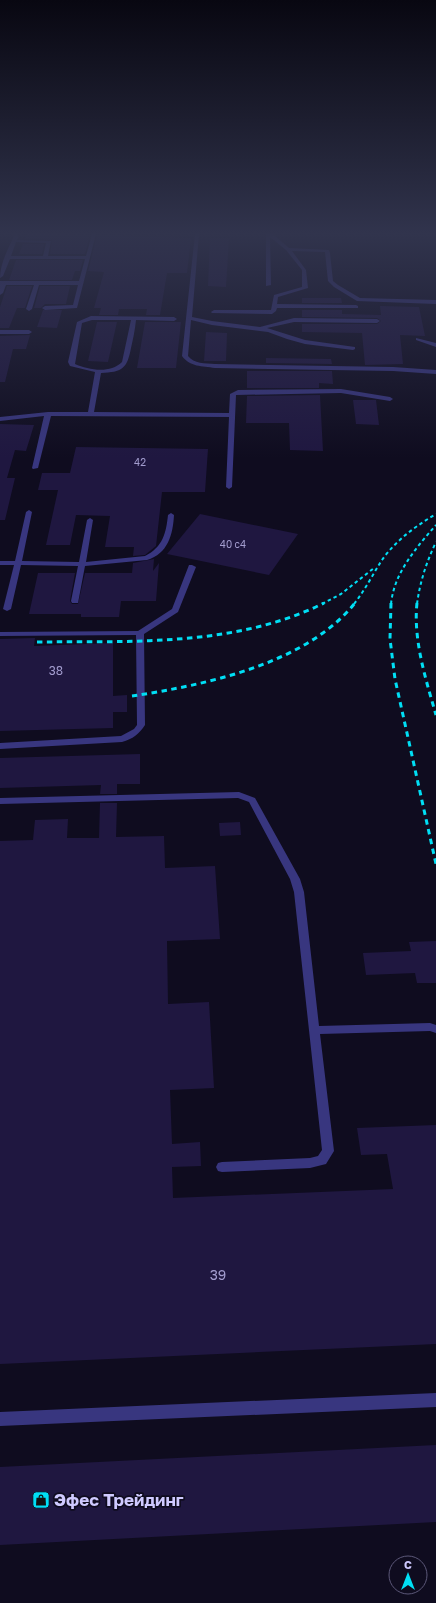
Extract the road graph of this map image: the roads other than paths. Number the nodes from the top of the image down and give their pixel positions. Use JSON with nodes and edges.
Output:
{"nodes":[{"id":1,"x":190,"y":309,"type":"edge"},
{"id":2,"x":274,"y":309,"type":"edge"},
{"id":3,"x":214,"y":312,"type":"dead end"},
{"id":4,"x":134,"y":318,"type":"junction"},
{"id":5,"x":189,"y":318,"type":"junction"},
{"id":6,"x":174,"y":319,"type":"dead end"},
{"id":7,"x":377,"y":321,"type":"dead end"},
{"id":8,"x":259,"y":329,"type":"junction"},
{"id":9,"x":0,"y":332,"type":"edge"},
{"id":10,"x":28,"y":332,"type":"dead end"},
{"id":11,"x":418,"y":339,"type":"dead end"},
{"id":12,"x":436,"y":344,"type":"edge"},
{"id":13,"x":353,"y":348,"type":"dead end"},
{"id":14,"x":98,"y":372,"type":"junction"},
{"id":15,"x":436,"y":372,"type":"edge"},
{"id":16,"x":390,"y":399,"type":"dead end"},
{"id":17,"x":48,"y":414,"type":"junction"},
{"id":18,"x":91,"y":414,"type":"junction"},
{"id":19,"x":232,"y":415,"type":"junction"},
{"id":20,"x":0,"y":419,"type":"edge"},
{"id":21,"x":35,"y":468,"type":"dead end"},
{"id":22,"x":229,"y":487,"type":"dead end"},
{"id":23,"x":29,"y":512,"type":"dead end"},
{"id":24,"x":171,"y":515,"type":"dead end"},
{"id":25,"x":90,"y":520,"type":"dead end"},
{"id":26,"x":0,"y":563,"type":"edge"},
{"id":27,"x":18,"y":563,"type":"junction"},
{"id":28,"x":82,"y":564,"type":"junction"},
{"id":29,"x":192,"y":567,"type":"dead end"},
{"id":30,"x":75,"y":601,"type":"dead end"},
{"id":31,"x":7,"y":609,"type":"dead end"},
{"id":32,"x":140,"y":633,"type":"junction"},
{"id":33,"x":0,"y":634,"type":"edge"},
{"id":34,"x":0,"y":746,"type":"edge"},
{"id":35,"x":0,"y":801,"type":"edge"},
{"id":36,"x":436,"y":1029,"type":"edge"},
{"id":37,"x":315,"y":1030,"type":"junction"},
{"id":38,"x":222,"y":1167,"type":"dead end"},
{"id":39,"x":436,"y":1400,"type":"edge"},
{"id":40,"x":0,"y":1419,"type":"edge"}],
"edges":[{"from":1,"to":5,"type":"lane"},
{"from":2,"to":3,"type":"lane"},
{"from":4,"to":6,"type":"lane"},
{"from":4,"to":14,"type":"lane"},
{"from":4,"to":14,"type":"lane"},
{"from":5,"to":8,"type":"lane"},
{"from":5,"to":15,"type":"lane"},
{"from":7,"to":8,"type":"lane"},
{"from":8,"to":13,"type":"lane"},
{"from":9,"to":10,"type":"lane"},
{"from":11,"to":12,"type":"lane"},
{"from":14,"to":18,"type":"lane"},
{"from":16,"to":19,"type":"lane"},
{"from":17,"to":18,"type":"lane"},
{"from":17,"to":20,"type":"lane"},
{"from":17,"to":21,"type":"lane"},
{"from":18,"to":19,"type":"lane"},
{"from":19,"to":22,"type":"lane"},
{"from":23,"to":27,"type":"lane"},
{"from":24,"to":28,"type":"lane"},
{"from":25,"to":28,"type":"lane"},
{"from":26,"to":27,"type":"lane"},
{"from":27,"to":28,"type":"lane"},
{"from":27,"to":31,"type":"lane"},
{"from":28,"to":30,"type":"lane"},
{"from":29,"to":32,"type":"lane"},
{"from":32,"to":33,"type":"lane"},
{"from":32,"to":34,"type":"lane"},
{"from":35,"to":37,"type":"lane"},
{"from":36,"to":37,"type":"lane"},
{"from":37,"to":38,"type":"lane"},
{"from":39,"to":40,"type":"lane"}]}
